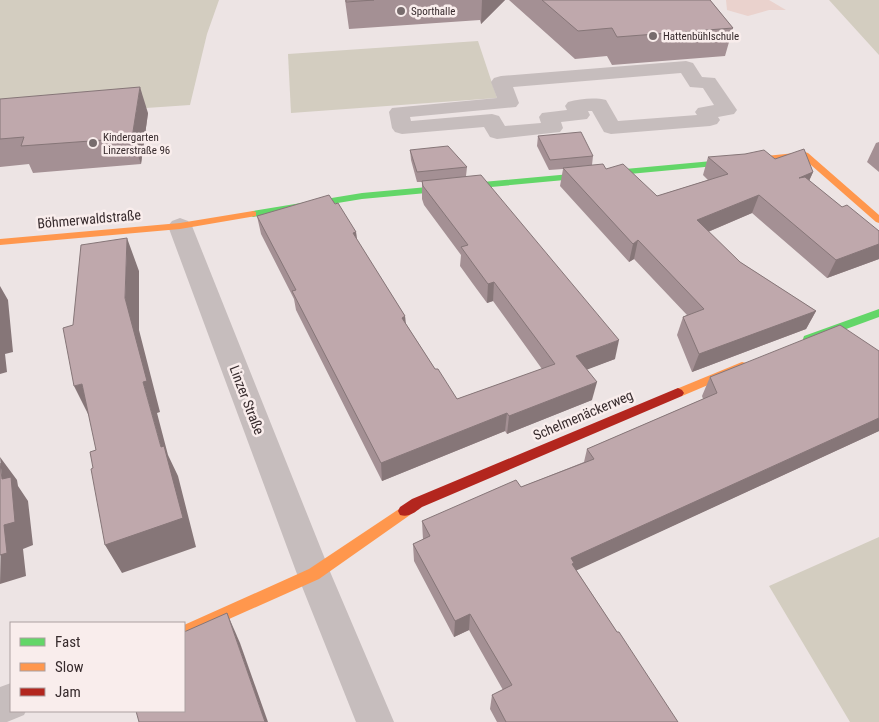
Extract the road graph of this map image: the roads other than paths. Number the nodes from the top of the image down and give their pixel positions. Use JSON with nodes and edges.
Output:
{"nodes":[{"id":1,"x":708,"y":82,"type":"joint"},
{"id":2,"x":879,"y":220,"type":"edge"},
{"id":3,"x":180,"y":226,"type":"junction"},
{"id":4,"x":0,"y":242,"type":"edge"},
{"id":5,"x":879,"y":313,"type":"edge"},
{"id":6,"x":800,"y":343,"type":"edge"},
{"id":7,"x":754,"y":361,"type":"edge"},
{"id":8,"x":314,"y":574,"type":"junction"},
{"id":9,"x":185,"y":632,"type":"edge"},
{"id":10,"x":375,"y":722,"type":"edge"}],
"edges":[{"from":1,"to":1,"type":"street"},
{"from":2,"to":3,"type":"street"},
{"from":3,"to":4,"type":"street","name":"Böhmerwaldstraße"},
{"from":3,"to":8,"type":"street","name":"Linzer Straße"},
{"from":5,"to":6,"type":"street"},
{"from":7,"to":8,"type":"street","name":"Schelmenäckerweg"},
{"from":8,"to":9,"type":"street"},
{"from":8,"to":10,"type":"street","name":"Linzer Straße"}]}
